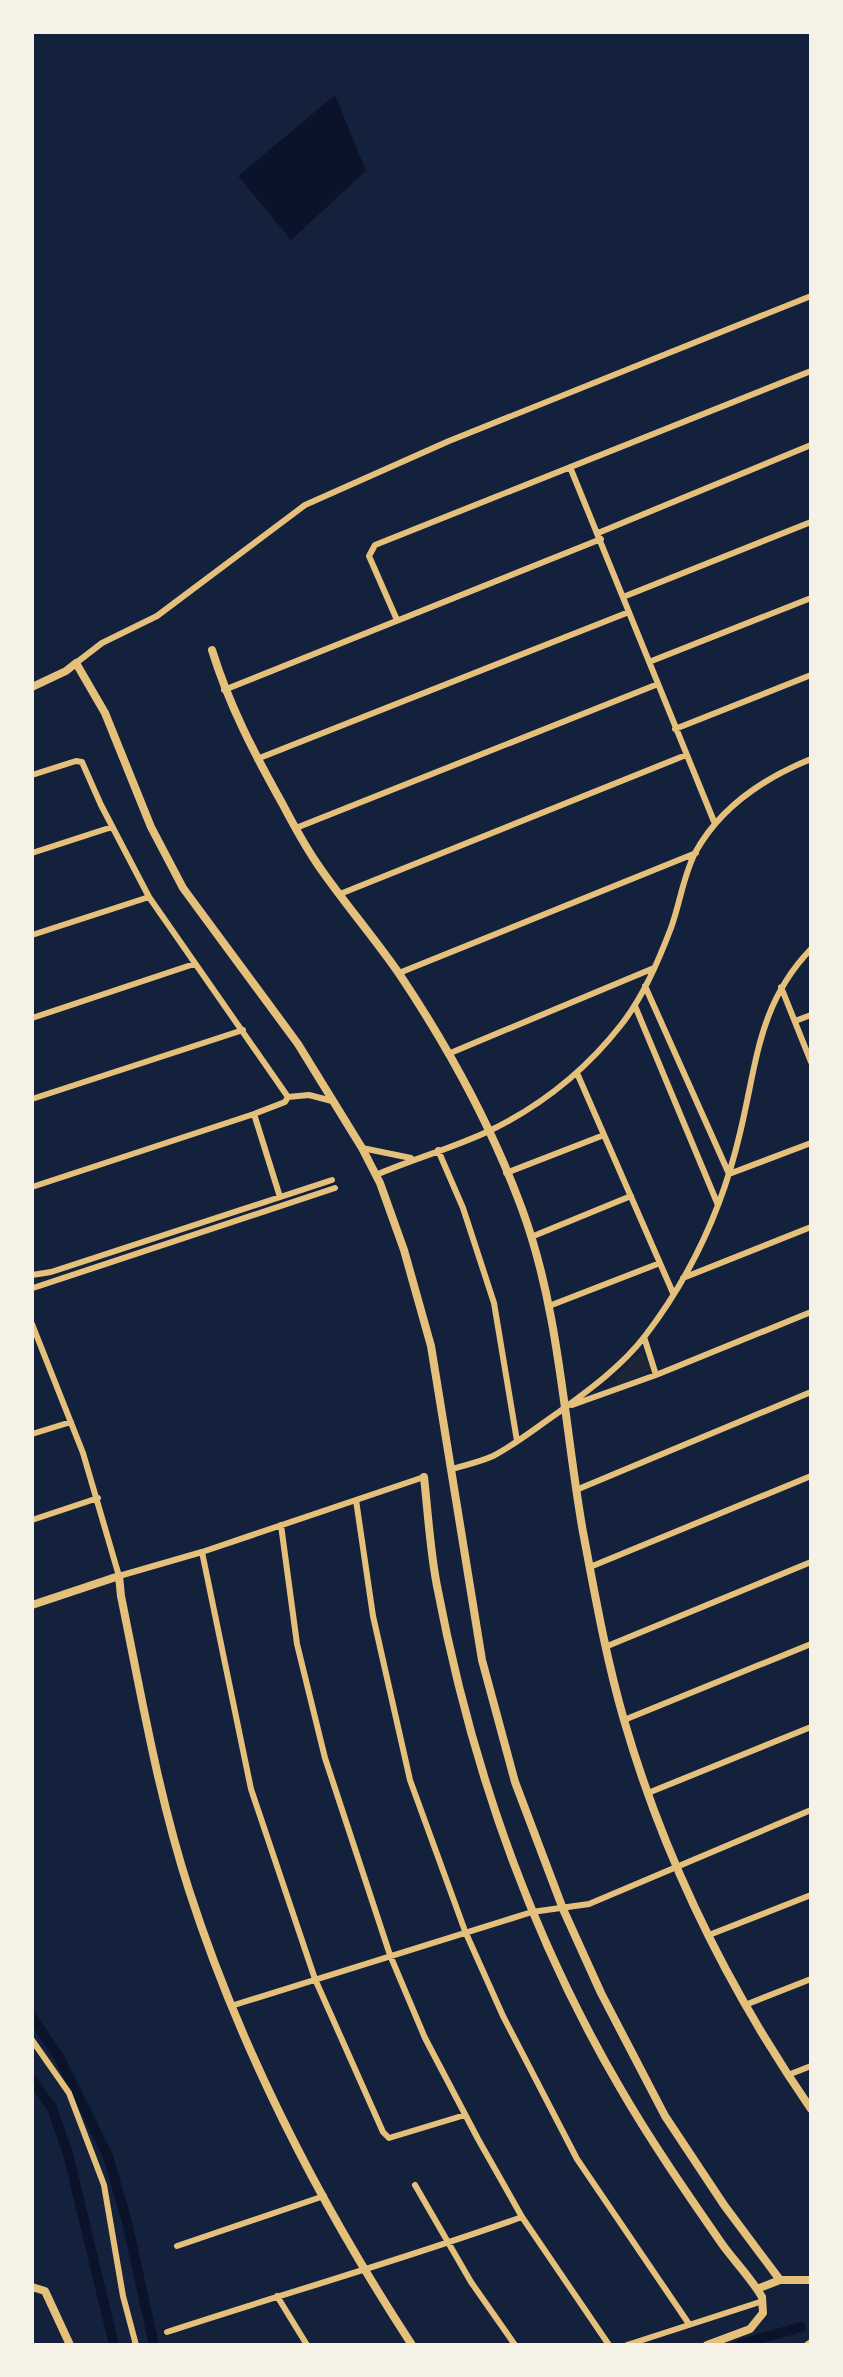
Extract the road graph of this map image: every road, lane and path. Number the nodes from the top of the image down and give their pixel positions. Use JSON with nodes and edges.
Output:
{"nodes":[{"id":1,"x":811,"y":296,"type":"edge"},
{"id":2,"x":811,"y":371,"type":"edge"},
{"id":3,"x":811,"y":445,"type":"edge"},
{"id":4,"x":570,"y":467,"type":"junction"},
{"id":5,"x":811,"y":522,"type":"edge"},
{"id":6,"x":600,"y":536,"type":"junction"},
{"id":7,"x":623,"y":597,"type":"junction"},
{"id":8,"x":811,"y":598,"type":"edge"},
{"id":9,"x":629,"y":612,"type":"junction"},
{"id":10,"x":397,"y":620,"type":"junction"},
{"id":11,"x":212,"y":650,"type":"dead end"},
{"id":12,"x":649,"y":662,"type":"junction"},
{"id":13,"x":76,"y":663,"type":"junction"},
{"id":14,"x":811,"y":675,"type":"edge"},
{"id":15,"x":658,"y":684,"type":"junction"},
{"id":16,"x":32,"y":687,"type":"edge"},
{"id":17,"x":224,"y":690,"type":"junction"},
{"id":18,"x":675,"y":729,"type":"junction"},
{"id":19,"x":686,"y":755,"type":"junction"},
{"id":20,"x":257,"y":759,"type":"junction"},
{"id":21,"x":811,"y":759,"type":"edge"},
{"id":22,"x":32,"y":775,"type":"edge"},
{"id":23,"x":715,"y":824,"type":"junction"},
{"id":24,"x":112,"y":827,"type":"junction"},
{"id":25,"x":296,"y":828,"type":"junction"},
{"id":26,"x":32,"y":853,"type":"edge"},
{"id":27,"x":696,"y":853,"type":"junction"},
{"id":28,"x":340,"y":894,"type":"junction"},
{"id":29,"x":149,"y":897,"type":"junction"},
{"id":30,"x":32,"y":935,"type":"edge"},
{"id":31,"x":811,"y":949,"type":"edge"},
{"id":32,"x":194,"y":964,"type":"junction"},
{"id":33,"x":654,"y":968,"type":"junction"},
{"id":34,"x":399,"y":973,"type":"junction"},
{"id":35,"x":645,"y":986,"type":"junction"},
{"id":36,"x":781,"y":986,"type":"junction"},
{"id":37,"x":635,"y":1006,"type":"junction"},
{"id":38,"x":811,"y":1015,"type":"edge"},
{"id":39,"x":32,"y":1018,"type":"edge"},
{"id":40,"x":795,"y":1021,"type":"junction"},
{"id":41,"x":243,"y":1030,"type":"junction"},
{"id":42,"x":448,"y":1054,"type":"junction"},
{"id":43,"x":811,"y":1062,"type":"edge"},
{"id":44,"x":577,"y":1073,"type":"junction"},
{"id":45,"x":288,"y":1097,"type":"junction"},
{"id":46,"x":32,"y":1099,"type":"edge"},
{"id":47,"x":335,"y":1102,"type":"junction"},
{"id":48,"x":254,"y":1114,"type":"junction"},
{"id":49,"x":488,"y":1131,"type":"junction"},
{"id":50,"x":604,"y":1135,"type":"junction"},
{"id":51,"x":811,"y":1143,"type":"edge"},
{"id":52,"x":362,"y":1148,"type":"junction"},
{"id":53,"x":438,"y":1150,"type":"junction"},
{"id":54,"x":415,"y":1158,"type":"junction"},
{"id":55,"x":506,"y":1173,"type":"junction"},
{"id":56,"x":729,"y":1174,"type":"junction"},
{"id":57,"x":376,"y":1175,"type":"junction"},
{"id":58,"x":332,"y":1180,"type":"dead end"},
{"id":59,"x":32,"y":1187,"type":"edge"},
{"id":60,"x":335,"y":1188,"type":"dead end"},
{"id":61,"x":631,"y":1196,"type":"junction"},
{"id":62,"x":280,"y":1197,"type":"junction"},
{"id":63,"x":718,"y":1205,"type":"junction"},
{"id":64,"x":811,"y":1227,"type":"edge"},
{"id":65,"x":531,"y":1237,"type":"junction"},
{"id":66,"x":660,"y":1263,"type":"junction"},
{"id":67,"x":32,"y":1277,"type":"edge"},
{"id":68,"x":683,"y":1278,"type":"junction"},
{"id":69,"x":33,"y":1290,"type":"edge"},
{"id":70,"x":673,"y":1293,"type":"junction"},
{"id":71,"x":549,"y":1306,"type":"junction"},
{"id":72,"x":811,"y":1312,"type":"edge"},
{"id":73,"x":32,"y":1328,"type":"edge"},
{"id":74,"x":644,"y":1337,"type":"junction"},
{"id":75,"x":41,"y":1349,"type":"junction"},
{"id":76,"x":32,"y":1352,"type":"edge"},
{"id":77,"x":656,"y":1375,"type":"junction"},
{"id":78,"x":811,"y":1392,"type":"edge"},
{"id":79,"x":565,"y":1408,"type":"junction"},
{"id":80,"x":71,"y":1422,"type":"junction"},
{"id":81,"x":32,"y":1434,"type":"edge"},
{"id":82,"x":517,"y":1441,"type":"junction"},
{"id":83,"x":452,"y":1469,"type":"junction"},
{"id":84,"x":811,"y":1476,"type":"edge"},
{"id":85,"x":424,"y":1477,"type":"joint"},
{"id":86,"x":576,"y":1490,"type":"junction"},
{"id":87,"x":98,"y":1498,"type":"junction"},
{"id":88,"x":356,"y":1500,"type":"junction"},
{"id":89,"x":32,"y":1520,"type":"edge"},
{"id":90,"x":281,"y":1525,"type":"junction"},
{"id":91,"x":202,"y":1552,"type":"junction"},
{"id":92,"x":811,"y":1562,"type":"edge"},
{"id":93,"x":590,"y":1567,"type":"junction"},
{"id":94,"x":119,"y":1576,"type":"junction"},
{"id":95,"x":32,"y":1605,"type":"edge"},
{"id":96,"x":811,"y":1644,"type":"edge"},
{"id":97,"x":605,"y":1647,"type":"junction"},
{"id":98,"x":624,"y":1720,"type":"junction"},
{"id":99,"x":811,"y":1727,"type":"edge"},
{"id":100,"x":648,"y":1793,"type":"junction"},
{"id":101,"x":811,"y":1810,"type":"edge"},
{"id":102,"x":677,"y":1866,"type":"junction"},
{"id":103,"x":811,"y":1895,"type":"edge"},
{"id":104,"x":563,"y":1909,"type":"junction"},
{"id":105,"x":532,"y":1912,"type":"junction"},
{"id":106,"x":465,"y":1931,"type":"junction"},
{"id":107,"x":709,"y":1935,"type":"junction"},
{"id":108,"x":390,"y":1955,"type":"junction"},
{"id":109,"x":315,"y":1979,"type":"junction"},
{"id":110,"x":811,"y":1979,"type":"edge"},
{"id":111,"x":745,"y":2005,"type":"junction"},
{"id":112,"x":231,"y":2006,"type":"junction"},
{"id":113,"x":32,"y":2040,"type":"edge"},
{"id":114,"x":811,"y":2066,"type":"edge"},
{"id":115,"x":788,"y":2075,"type":"junction"},
{"id":116,"x":811,"y":2109,"type":"edge"},
{"id":117,"x":465,"y":2115,"type":"junction"},
{"id":118,"x":415,"y":2185,"type":"dead end"},
{"id":119,"x":324,"y":2196,"type":"junction"},
{"id":120,"x":522,"y":2217,"type":"junction"},
{"id":121,"x":448,"y":2244,"type":"junction"},
{"id":122,"x":177,"y":2246,"type":"dead end"},
{"id":123,"x":364,"y":2271,"type":"junction"},
{"id":124,"x":780,"y":2280,"type":"junction"},
{"id":125,"x":811,"y":2280,"type":"edge"},
{"id":126,"x":32,"y":2287,"type":"edge"},
{"id":127,"x":757,"y":2289,"type":"junction"},
{"id":128,"x":277,"y":2296,"type":"junction"},
{"id":129,"x":763,"y":2301,"type":"junction"},
{"id":130,"x":689,"y":2324,"type":"junction"},
{"id":131,"x":167,"y":2332,"type":"dead end"},
{"id":132,"x":70,"y":2345,"type":"edge"},
{"id":133,"x":136,"y":2345,"type":"edge"},
{"id":134,"x":307,"y":2345,"type":"edge"},
{"id":135,"x":412,"y":2345,"type":"edge"},
{"id":136,"x":515,"y":2345,"type":"edge"},
{"id":137,"x":609,"y":2345,"type":"edge"},
{"id":138,"x":627,"y":2345,"type":"edge"},
{"id":139,"x":707,"y":2345,"type":"edge"}],
"edges":[{"from":1,"to":13,"type":"street"},
{"from":2,"to":4,"type":"street"},
{"from":3,"to":6,"type":"street"},
{"from":4,"to":6,"type":"street"},
{"from":4,"to":10,"type":"street"},
{"from":5,"to":7,"type":"street"},
{"from":6,"to":7,"type":"street"},
{"from":6,"to":10,"type":"street"},
{"from":7,"to":9,"type":"street"},
{"from":8,"to":12,"type":"street"},
{"from":9,"to":12,"type":"street"},
{"from":9,"to":20,"type":"street"},
{"from":10,"to":17,"type":"street"},
{"from":11,"to":17,"type":"street"},
{"from":12,"to":15,"type":"street"},
{"from":13,"to":16,"type":"street"},
{"from":13,"to":47,"type":"street"},
{"from":14,"to":18,"type":"street"},
{"from":15,"to":18,"type":"street"},
{"from":15,"to":25,"type":"street"},
{"from":17,"to":20,"type":"street"},
{"from":18,"to":19,"type":"street"},
{"from":19,"to":23,"type":"street"},
{"from":19,"to":28,"type":"street"},
{"from":20,"to":25,"type":"street"},
{"from":21,"to":23,"type":"street"},
{"from":22,"to":24,"type":"street"},
{"from":23,"to":27,"type":"street"},
{"from":24,"to":26,"type":"street"},
{"from":24,"to":29,"type":"street"},
{"from":25,"to":28,"type":"street"},
{"from":27,"to":33,"type":"street"},
{"from":27,"to":34,"type":"street"},
{"from":28,"to":34,"type":"street"},
{"from":29,"to":30,"type":"street"},
{"from":29,"to":32,"type":"street"},
{"from":31,"to":36,"type":"street"},
{"from":32,"to":39,"type":"street"},
{"from":32,"to":41,"type":"street"},
{"from":33,"to":35,"type":"street"},
{"from":33,"to":42,"type":"street"},
{"from":34,"to":42,"type":"street"},
{"from":35,"to":37,"type":"street"},
{"from":35,"to":56,"type":"street"},
{"from":36,"to":40,"type":"street"},
{"from":36,"to":56,"type":"street"},
{"from":37,"to":44,"type":"street"},
{"from":37,"to":63,"type":"street"},
{"from":38,"to":40,"type":"street"},
{"from":40,"to":43,"type":"street"},
{"from":41,"to":45,"type":"street"},
{"from":41,"to":46,"type":"street"},
{"from":42,"to":49,"type":"street"},
{"from":44,"to":49,"type":"street"},
{"from":44,"to":50,"type":"street"},
{"from":45,"to":47,"type":"street"},
{"from":45,"to":48,"type":"street"},
{"from":47,"to":52,"type":"street"},
{"from":48,"to":59,"type":"street"},
{"from":48,"to":62,"type":"street"},
{"from":49,"to":53,"type":"street"},
{"from":49,"to":55,"type":"street"},
{"from":50,"to":55,"type":"street"},
{"from":50,"to":61,"type":"street"},
{"from":51,"to":56,"type":"street"},
{"from":52,"to":54,"type":"street"},
{"from":52,"to":57,"type":"street"},
{"from":53,"to":54,"type":"street"},
{"from":53,"to":82,"type":"street"},
{"from":54,"to":57,"type":"street"},
{"from":55,"to":65,"type":"street"},
{"from":56,"to":63,"type":"street"},
{"from":57,"to":83,"type":"street"},
{"from":58,"to":62,"type":"street"},
{"from":60,"to":69,"type":"street"},
{"from":61,"to":65,"type":"street"},
{"from":61,"to":66,"type":"street"},
{"from":62,"to":67,"type":"street"},
{"from":63,"to":68,"type":"street"},
{"from":64,"to":68,"type":"street"},
{"from":65,"to":71,"type":"street"},
{"from":66,"to":70,"type":"street"},
{"from":66,"to":71,"type":"street"},
{"from":67,"to":69,"type":"street"},
{"from":68,"to":70,"type":"street"},
{"from":70,"to":74,"type":"street"},
{"from":71,"to":79,"type":"street"},
{"from":72,"to":77,"type":"street"},
{"from":73,"to":75,"type":"street"},
{"from":74,"to":77,"type":"street"},
{"from":74,"to":79,"type":"street"},
{"from":75,"to":76,"type":"street"},
{"from":75,"to":80,"type":"street"},
{"from":77,"to":79,"type":"street"},
{"from":78,"to":86,"type":"street"},
{"from":79,"to":82,"type":"street"},
{"from":79,"to":86,"type":"street"},
{"from":80,"to":81,"type":"street"},
{"from":80,"to":87,"type":"street"},
{"from":82,"to":83,"type":"street"},
{"from":83,"to":104,"type":"street"},
{"from":84,"to":93,"type":"street"},
{"from":85,"to":88,"type":"street"},
{"from":85,"to":105,"type":"street"},
{"from":86,"to":93,"type":"street"},
{"from":87,"to":89,"type":"street"},
{"from":87,"to":94,"type":"street"},
{"from":88,"to":90,"type":"street"},
{"from":88,"to":106,"type":"street"},
{"from":90,"to":91,"type":"street"},
{"from":90,"to":108,"type":"street"},
{"from":91,"to":94,"type":"street"},
{"from":91,"to":109,"type":"street"},
{"from":92,"to":97,"type":"street"},
{"from":93,"to":97,"type":"street"},
{"from":94,"to":95,"type":"street"},
{"from":94,"to":112,"type":"street"},
{"from":96,"to":98,"type":"street"},
{"from":97,"to":98,"type":"street"},
{"from":98,"to":100,"type":"street"},
{"from":99,"to":100,"type":"street"},
{"from":100,"to":102,"type":"street"},
{"from":101,"to":102,"type":"street"},
{"from":102,"to":104,"type":"street"},
{"from":102,"to":107,"type":"street"},
{"from":103,"to":107,"type":"street"},
{"from":104,"to":105,"type":"street"},
{"from":104,"to":124,"type":"street"},
{"from":105,"to":106,"type":"street"},
{"from":105,"to":127,"type":"street"},
{"from":106,"to":108,"type":"street"},
{"from":106,"to":130,"type":"street"},
{"from":107,"to":111,"type":"street"},
{"from":108,"to":109,"type":"street"},
{"from":108,"to":117,"type":"street"},
{"from":109,"to":112,"type":"street"},
{"from":109,"to":117,"type":"street"},
{"from":110,"to":111,"type":"street"},
{"from":111,"to":115,"type":"street"},
{"from":112,"to":119,"type":"street"},
{"from":113,"to":133,"type":"street"},
{"from":114,"to":115,"type":"street"},
{"from":115,"to":116,"type":"street"},
{"from":117,"to":120,"type":"street"},
{"from":118,"to":121,"type":"street"},
{"from":119,"to":122,"type":"street"},
{"from":119,"to":123,"type":"street"},
{"from":120,"to":121,"type":"street"},
{"from":120,"to":137,"type":"street"},
{"from":121,"to":123,"type":"street"},
{"from":121,"to":136,"type":"street"},
{"from":123,"to":128,"type":"street"},
{"from":123,"to":135,"type":"street"},
{"from":124,"to":125,"type":"street"},
{"from":124,"to":127,"type":"street"},
{"from":126,"to":132,"type":"street"},
{"from":127,"to":129,"type":"street"},
{"from":128,"to":131,"type":"street"},
{"from":128,"to":134,"type":"street"},
{"from":129,"to":130,"type":"street"},
{"from":129,"to":139,"type":"street"},
{"from":130,"to":138,"type":"street"}]}
